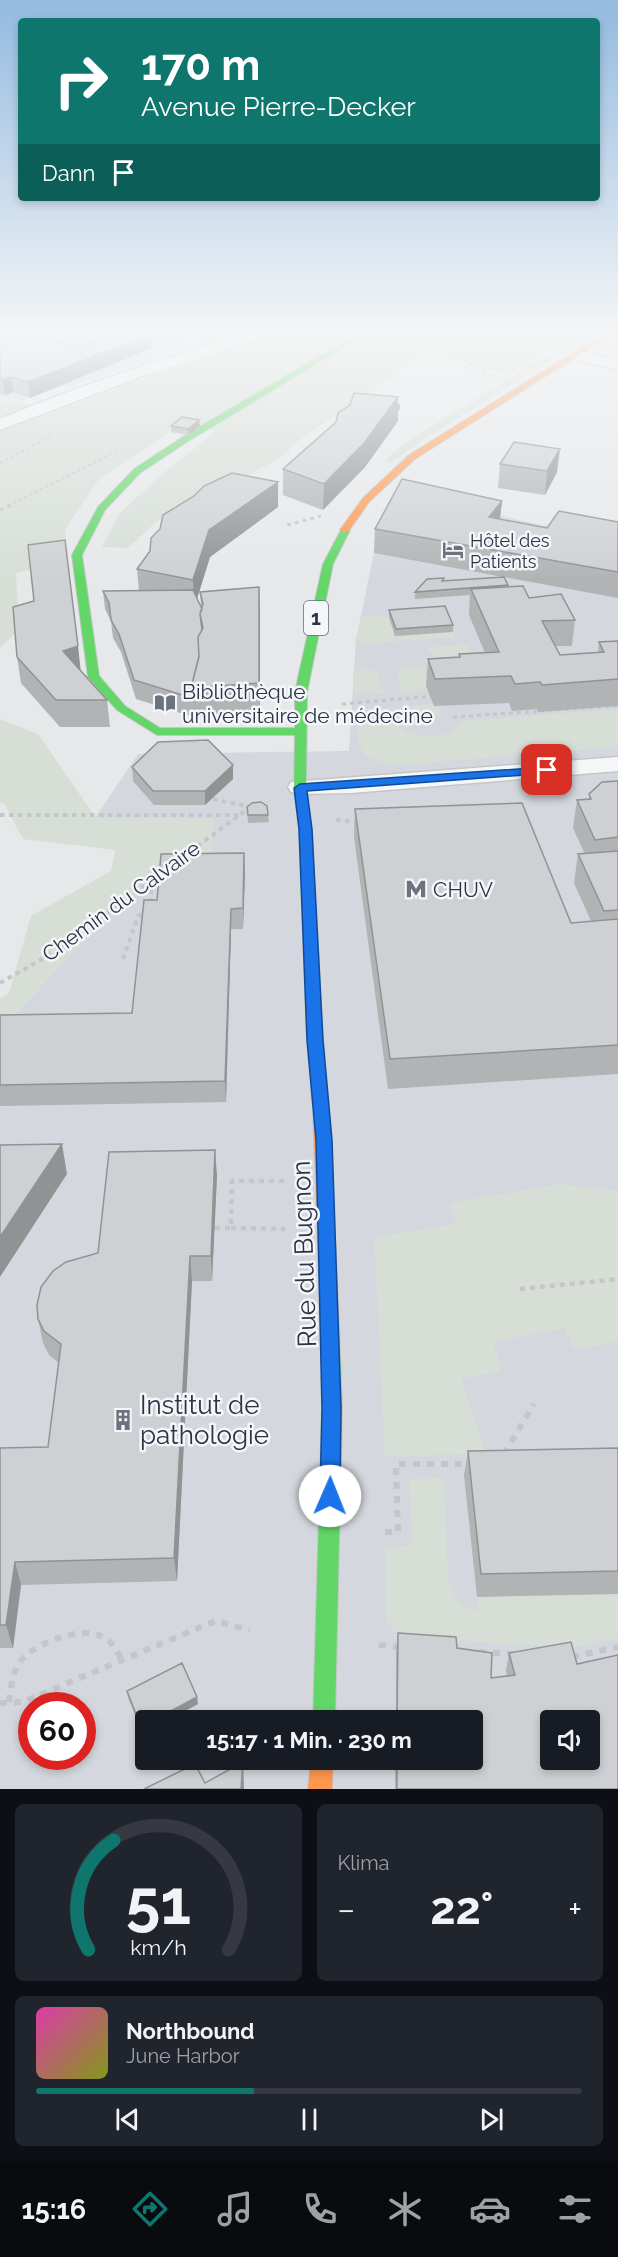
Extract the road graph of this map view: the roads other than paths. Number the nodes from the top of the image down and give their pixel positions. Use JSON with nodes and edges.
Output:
{"nodes":[{"id":1,"x":25,"y":414,"type":"edge"},
{"id":2,"x":227,"y":414,"type":"edge"},
{"id":3,"x":480,"y":414,"type":"edge"},
{"id":4,"x":0,"y":425,"type":"edge"},
{"id":5,"x":300,"y":732,"type":"junction"},
{"id":6,"x":618,"y":764,"type":"edge"},
{"id":7,"x":300,"y":788,"type":"junction"},
{"id":8,"x":324,"y":1710,"type":"edge"},
{"id":9,"x":321,"y":1770,"type":"edge"},
{"id":10,"x":320,"y":1789,"type":"edge"}],
"edges":[{"from":1,"to":4,"type":"street"},
{"from":2,"to":5,"type":"main road"},
{"from":3,"to":5,"type":"main road","number":"1"},
{"from":5,"to":7,"type":"main road","number":"1"},
{"from":6,"to":7,"type":"street"},
{"from":7,"to":8,"type":"main road","name":"Rue du Bugnon","number":"1"},
{"from":9,"to":10,"type":"main road"}]}
